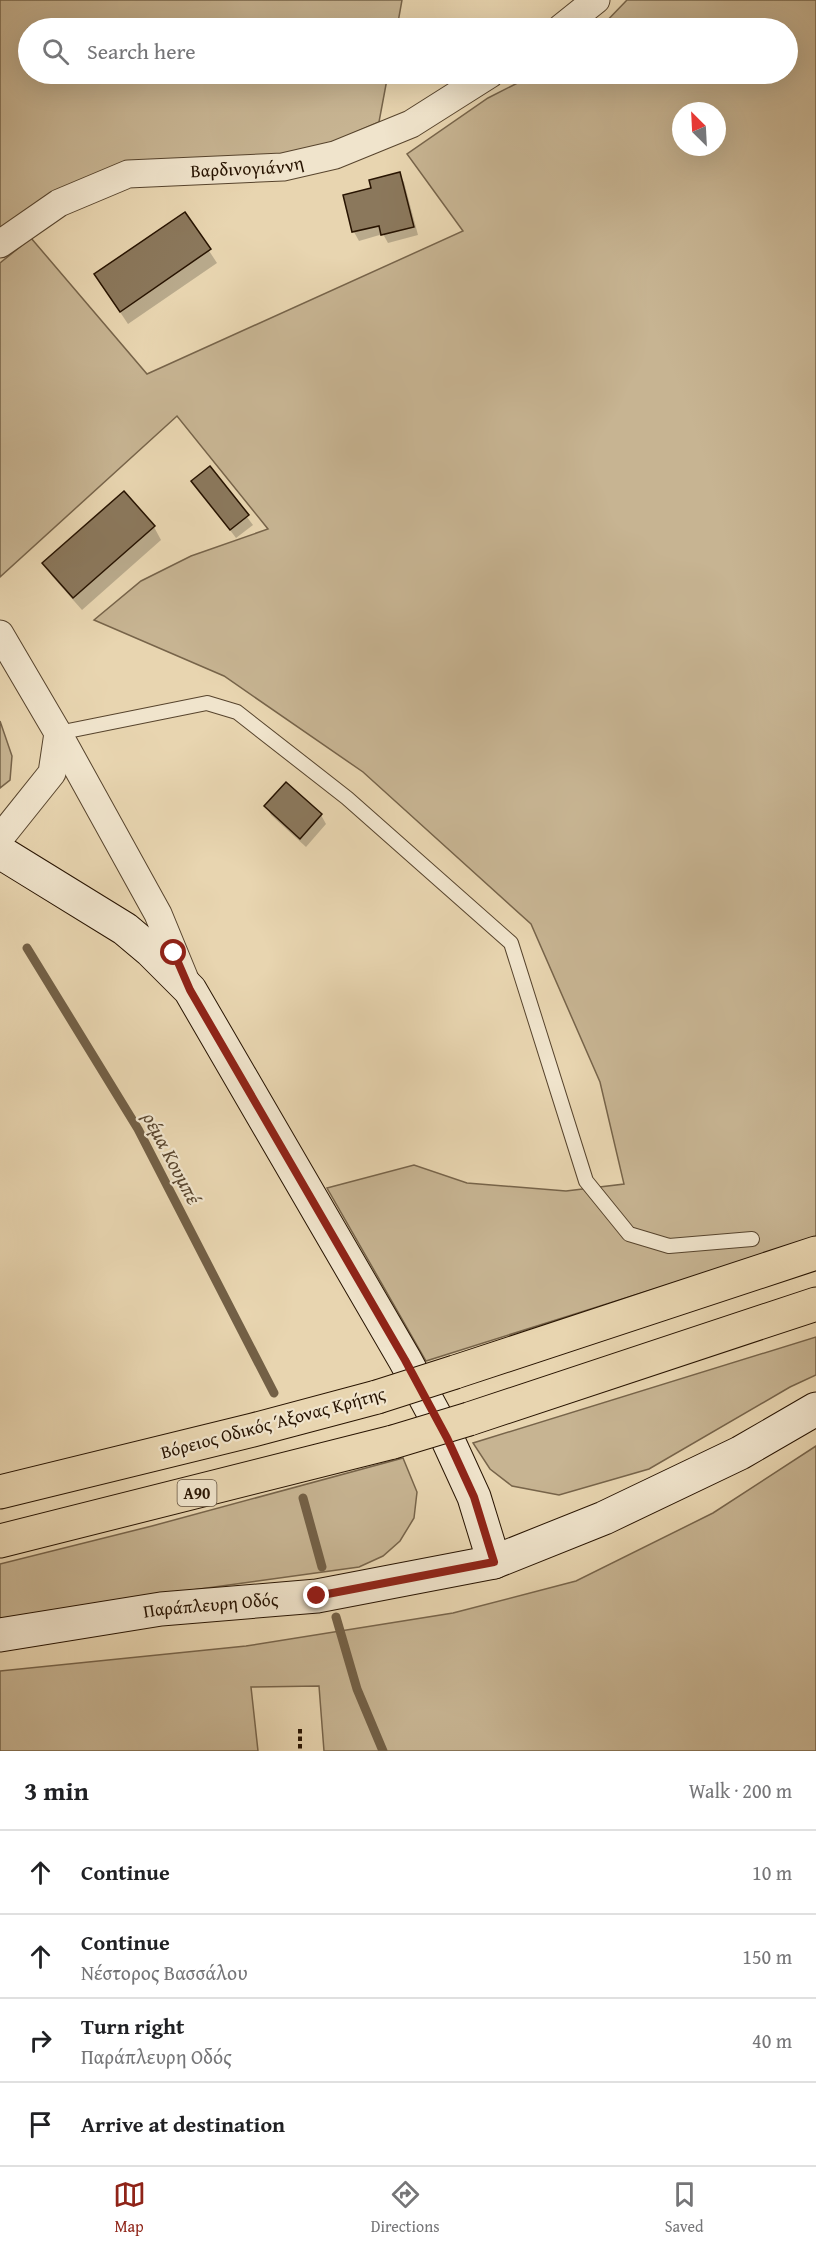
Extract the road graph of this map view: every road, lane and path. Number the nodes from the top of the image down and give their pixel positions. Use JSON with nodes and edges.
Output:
{"nodes":[{"id":1,"x":596,"y":0,"type":"edge"},
{"id":2,"x":574,"y":18,"type":"edge"},
{"id":3,"x":474,"y":84,"type":"edge"},
{"id":4,"x":0,"y":244,"type":"edge"},
{"id":5,"x":0,"y":634,"type":"edge"},
{"id":6,"x":58,"y":733,"type":"junction"},
{"id":7,"x":0,"y":838,"type":"edge"},
{"id":8,"x":0,"y":852,"type":"edge"},
{"id":9,"x":190,"y":990,"type":"junction"},
{"id":10,"x":752,"y":1239,"type":"dead end"},
{"id":11,"x":816,"y":1253,"type":"edge"},
{"id":12,"x":816,"y":1304,"type":"edge"},
{"id":13,"x":816,"y":1409,"type":"edge"},
{"id":14,"x":0,"y":1492,"type":"edge"},
{"id":15,"x":0,"y":1542,"type":"edge"},
{"id":16,"x":494,"y":1562,"type":"junction"},
{"id":17,"x":0,"y":1635,"type":"edge"},
{"id":18,"x":300,"y":1729,"type":"dead end"},
{"id":19,"x":300,"y":1751,"type":"edge"}],
"edges":[{"from":1,"to":2,"type":"street"},
{"from":3,"to":4,"type":"street","name":"Βαρδινογιάννη"},
{"from":5,"to":6,"type":"street"},
{"from":6,"to":7,"type":"street"},
{"from":6,"to":9,"type":"street"},
{"from":6,"to":10,"type":"lane"},
{"from":8,"to":9,"type":"street"},
{"from":9,"to":16,"type":"street"},
{"from":11,"to":14,"type":"highway","name":"Βόρειος Οδικός Άξονας Κρήτης","bridge":true},
{"from":12,"to":15,"type":"highway","number":"Α90","bridge":true},
{"from":13,"to":16,"type":"street","name":"Παράπλευρη Οδός"},
{"from":16,"to":17,"type":"street","name":"Παράπλευρη Οδός"},
{"from":18,"to":19,"type":"path"}]}
